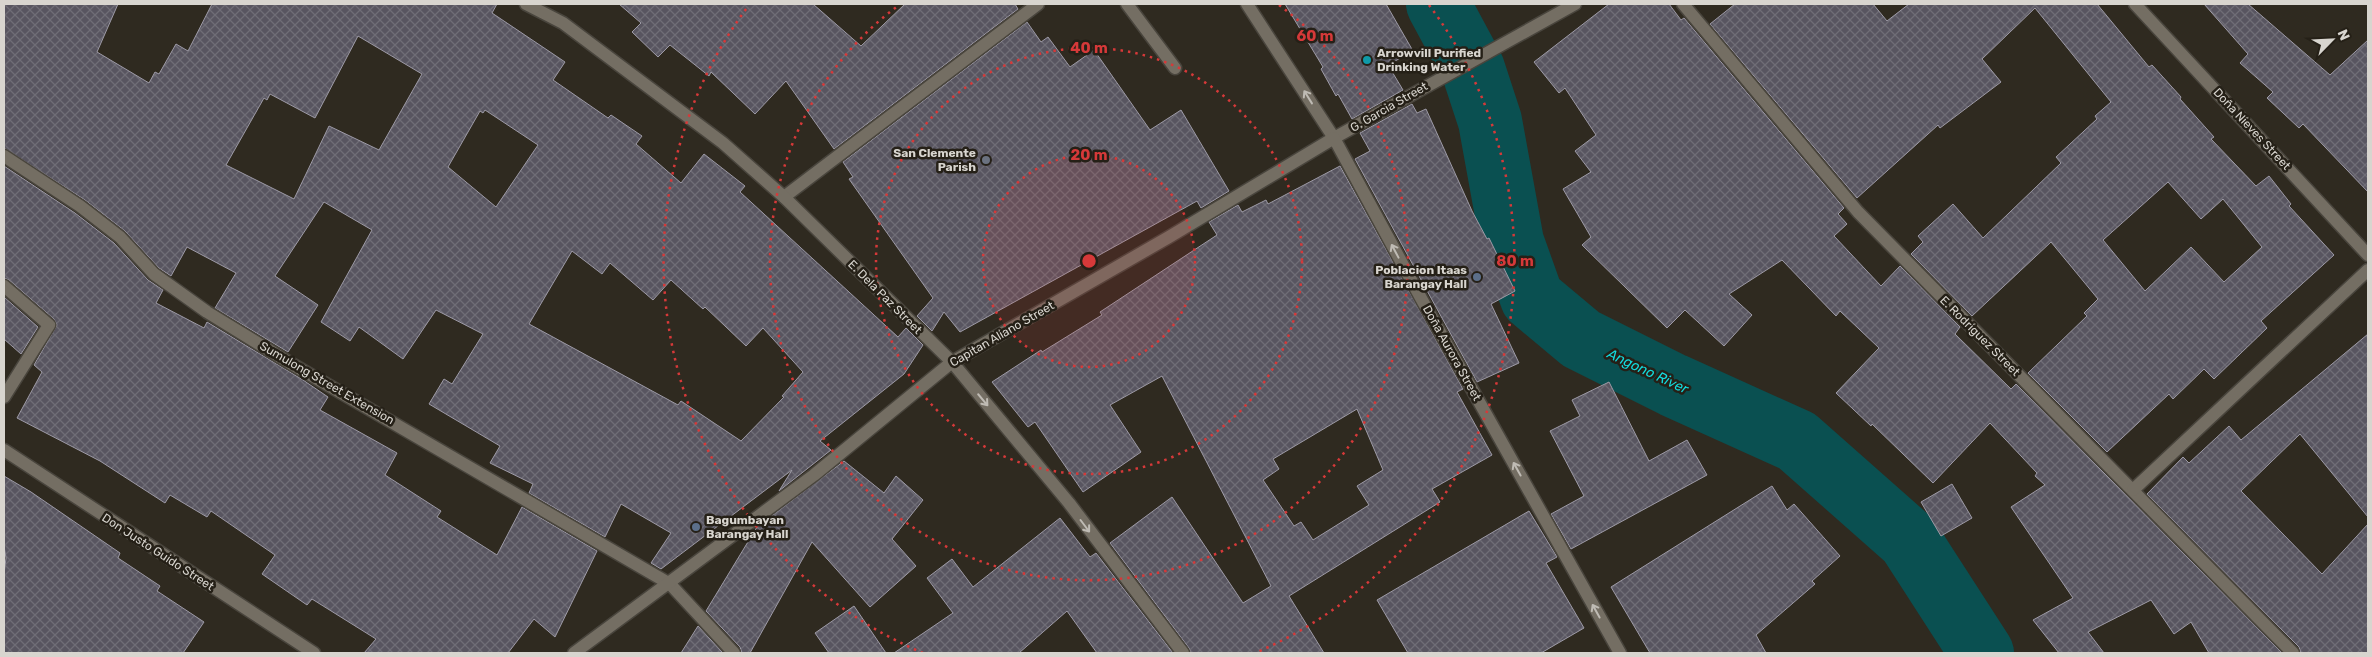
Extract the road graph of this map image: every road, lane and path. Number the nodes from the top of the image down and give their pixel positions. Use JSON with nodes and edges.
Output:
{"nodes":[{"id":1,"x":526,"y":4,"type":"edge"},
{"id":2,"x":1038,"y":4,"type":"edge"},
{"id":3,"x":1127,"y":4,"type":"edge"},
{"id":4,"x":1247,"y":4,"type":"edge"},
{"id":5,"x":1575,"y":4,"type":"edge"},
{"id":6,"x":1683,"y":4,"type":"edge"},
{"id":7,"x":2135,"y":4,"type":"edge"},
{"id":8,"x":1175,"y":68,"type":"dead end"},
{"id":9,"x":1334,"y":138,"type":"junction"},
{"id":10,"x":4,"y":156,"type":"edge"},
{"id":11,"x":784,"y":197,"type":"junction"},
{"id":12,"x":2368,"y":255,"type":"edge"},
{"id":13,"x":2368,"y":270,"type":"edge"},
{"id":14,"x":4,"y":286,"type":"edge"},
{"id":15,"x":952,"y":362,"type":"junction"},
{"id":16,"x":4,"y":397,"type":"edge"},
{"id":17,"x":4,"y":450,"type":"edge"},
{"id":18,"x":2133,"y":490,"type":"junction"},
{"id":19,"x":670,"y":584,"type":"junction"},
{"id":20,"x":314,"y":653,"type":"edge"},
{"id":21,"x":574,"y":653,"type":"edge"},
{"id":22,"x":734,"y":653,"type":"edge"},
{"id":23,"x":1183,"y":653,"type":"edge"},
{"id":24,"x":1620,"y":653,"type":"edge"},
{"id":25,"x":2293,"y":653,"type":"edge"}],
"edges":[{"from":1,"to":11,"type":"street","name":"E. Dela Paz Street"},
{"from":2,"to":11,"type":"street"},
{"from":3,"to":8,"type":"street"},
{"from":9,"to":4,"type":"street","name":"Doña Aurora Street","one_way":true},
{"from":5,"to":9,"type":"street","name":"G. Garcia Street"},
{"from":6,"to":18,"type":"street","name":"E. Rodriguez Street"},
{"from":7,"to":12,"type":"street","name":"Doña Nieves Street"},
{"from":9,"to":15,"type":"street","name":"Capitan Aliano Street"},
{"from":24,"to":9,"type":"street","name":"Doña Aurora Street","one_way":true},
{"from":10,"to":19,"type":"street","name":"Sumulong Street Extension"},
{"from":11,"to":15,"type":"street","name":"E. Dela Paz Street"},
{"from":13,"to":18,"type":"street"},
{"from":14,"to":16,"type":"street"},
{"from":15,"to":19,"type":"street","name":"Capitan Aliano Street"},
{"from":15,"to":23,"type":"street","name":"E. Dela Paz Street","one_way":true},
{"from":17,"to":20,"type":"street","name":"Don Justo Guido Street"},
{"from":18,"to":25,"type":"street","name":"E. Rodriguez Street"},
{"from":19,"to":21,"type":"street","name":"Capitan Aliano Street"},
{"from":19,"to":22,"type":"street","name":"Sumulong Street Extension"}]}
